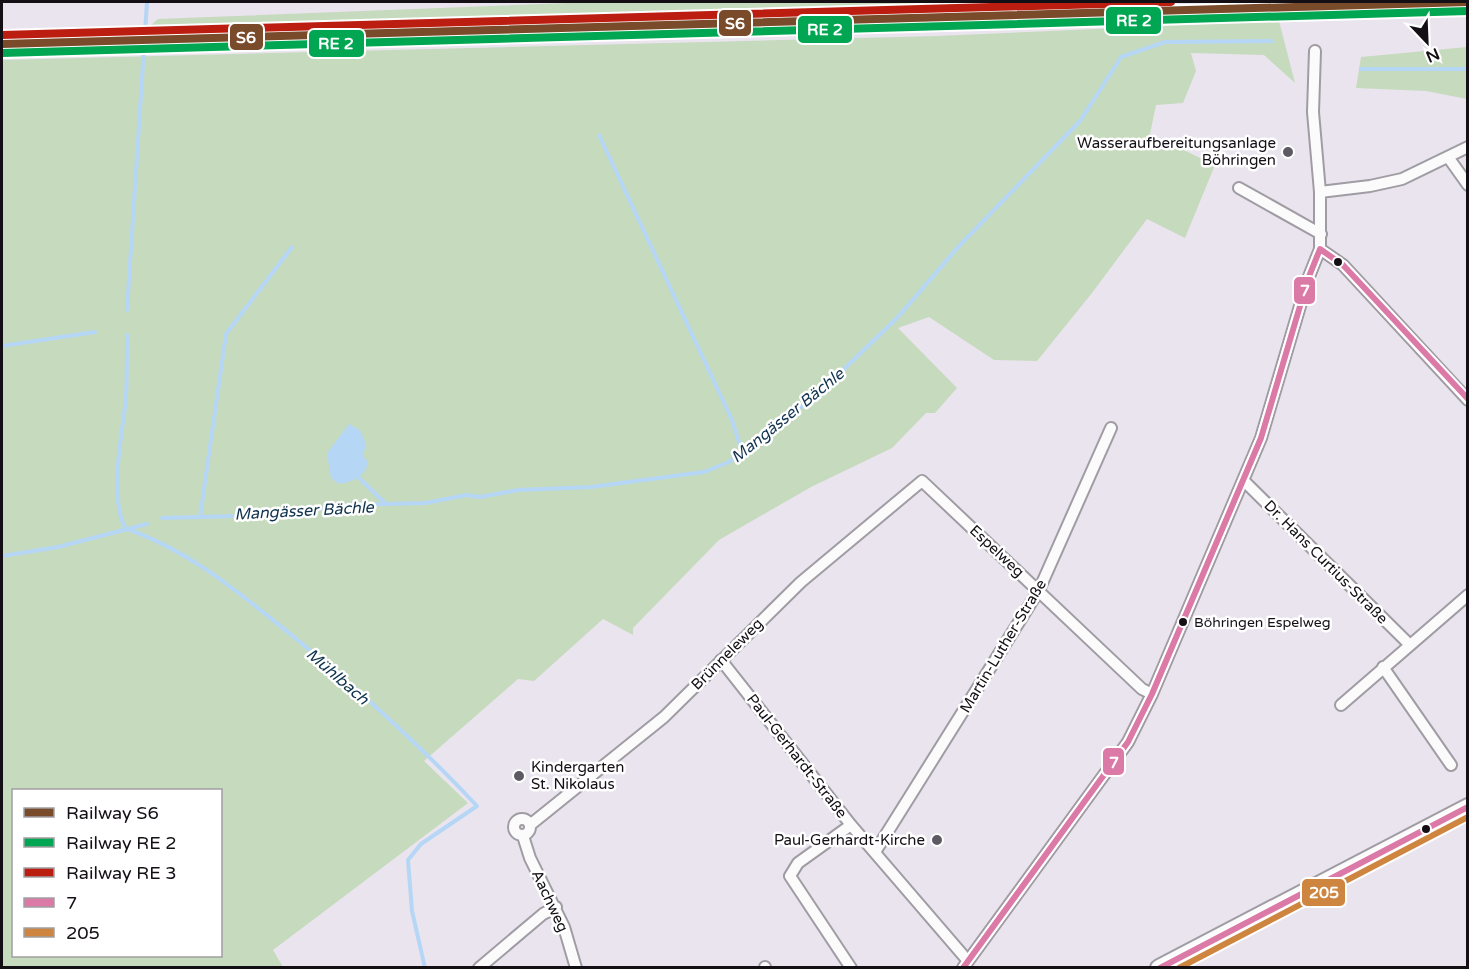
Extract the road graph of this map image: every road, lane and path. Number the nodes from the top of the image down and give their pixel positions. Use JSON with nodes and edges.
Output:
{"nodes":[{"id":1,"x":1316,"y":51,"type":"dead end"},
{"id":2,"x":1467,"y":147,"type":"edge"},
{"id":3,"x":1448,"y":158,"type":"junction"},
{"id":4,"x":1467,"y":185,"type":"edge"},
{"id":5,"x":1239,"y":188,"type":"dead end"},
{"id":6,"x":1320,"y":192,"type":"junction"},
{"id":7,"x":1320,"y":234,"type":"junction"},
{"id":8,"x":1320,"y":249,"type":"junction"},
{"id":9,"x":1467,"y":400,"type":"edge"},
{"id":10,"x":1111,"y":428,"type":"dead end"},
{"id":11,"x":922,"y":481,"type":"joint"},
{"id":12,"x":1244,"y":481,"type":"junction"},
{"id":13,"x":1039,"y":590,"type":"junction"},
{"id":14,"x":1467,"y":595,"type":"edge"},
{"id":15,"x":1408,"y":644,"type":"junction"},
{"id":16,"x":721,"y":660,"type":"junction"},
{"id":17,"x":1383,"y":667,"type":"junction"},
{"id":18,"x":1152,"y":694,"type":"junction"},
{"id":19,"x":1341,"y":705,"type":"dead end"},
{"id":20,"x":1451,"y":765,"type":"dead end"},
{"id":21,"x":1467,"y":807,"type":"edge"},
{"id":22,"x":851,"y":825,"type":"junction"},
{"id":23,"x":523,"y":836,"type":"joint"},
{"id":24,"x":875,"y":852,"type":"junction"},
{"id":25,"x":556,"y":907,"type":"junction"},
{"id":26,"x":965,"y":964,"type":"edge"},
{"id":27,"x":1160,"y":967,"type":"edge"},
{"id":28,"x":479,"y":968,"type":"edge"},
{"id":29,"x":576,"y":968,"type":"edge"},
{"id":30,"x":851,"y":968,"type":"edge"}],
"edges":[{"from":1,"to":6,"type":"street"},
{"from":2,"to":3,"type":"street"},
{"from":3,"to":4,"type":"street"},
{"from":3,"to":6,"type":"street"},
{"from":5,"to":7,"type":"street"},
{"from":6,"to":7,"type":"street"},
{"from":7,"to":8,"type":"street"},
{"from":8,"to":9,"type":"street"},
{"from":8,"to":12,"type":"street"},
{"from":10,"to":13,"type":"street","name":"Martin-Luther-Straße"},
{"from":11,"to":13,"type":"street","name":"Espelweg"},
{"from":11,"to":16,"type":"street","name":"Brünneleweg"},
{"from":12,"to":15,"type":"street","name":"Dr. Hans Curtius-Straße"},
{"from":12,"to":18,"type":"street"},
{"from":13,"to":18,"type":"street","name":"Espelweg"},
{"from":13,"to":24,"type":"street","name":"Martin-Luther-Straße"},
{"from":14,"to":15,"type":"street"},
{"from":15,"to":17,"type":"street"},
{"from":16,"to":22,"type":"street","name":"Paul-Gerhardt-Straße"},
{"from":16,"to":23,"type":"street","name":"Brünneleweg"},
{"from":17,"to":19,"type":"street"},
{"from":17,"to":20,"type":"street"},
{"from":18,"to":26,"type":"street"},
{"from":21,"to":27,"type":"street"},
{"from":22,"to":24,"type":"street","name":"Paul-Gerhardt-Straße"},
{"from":22,"to":30,"type":"street"},
{"from":23,"to":25,"type":"street","name":"Aachweg"},
{"from":24,"to":26,"type":"street","name":"Paul-Gerhardt-Straße"},
{"from":25,"to":28,"type":"street"},
{"from":25,"to":29,"type":"street","name":"Aachweg"}]}
